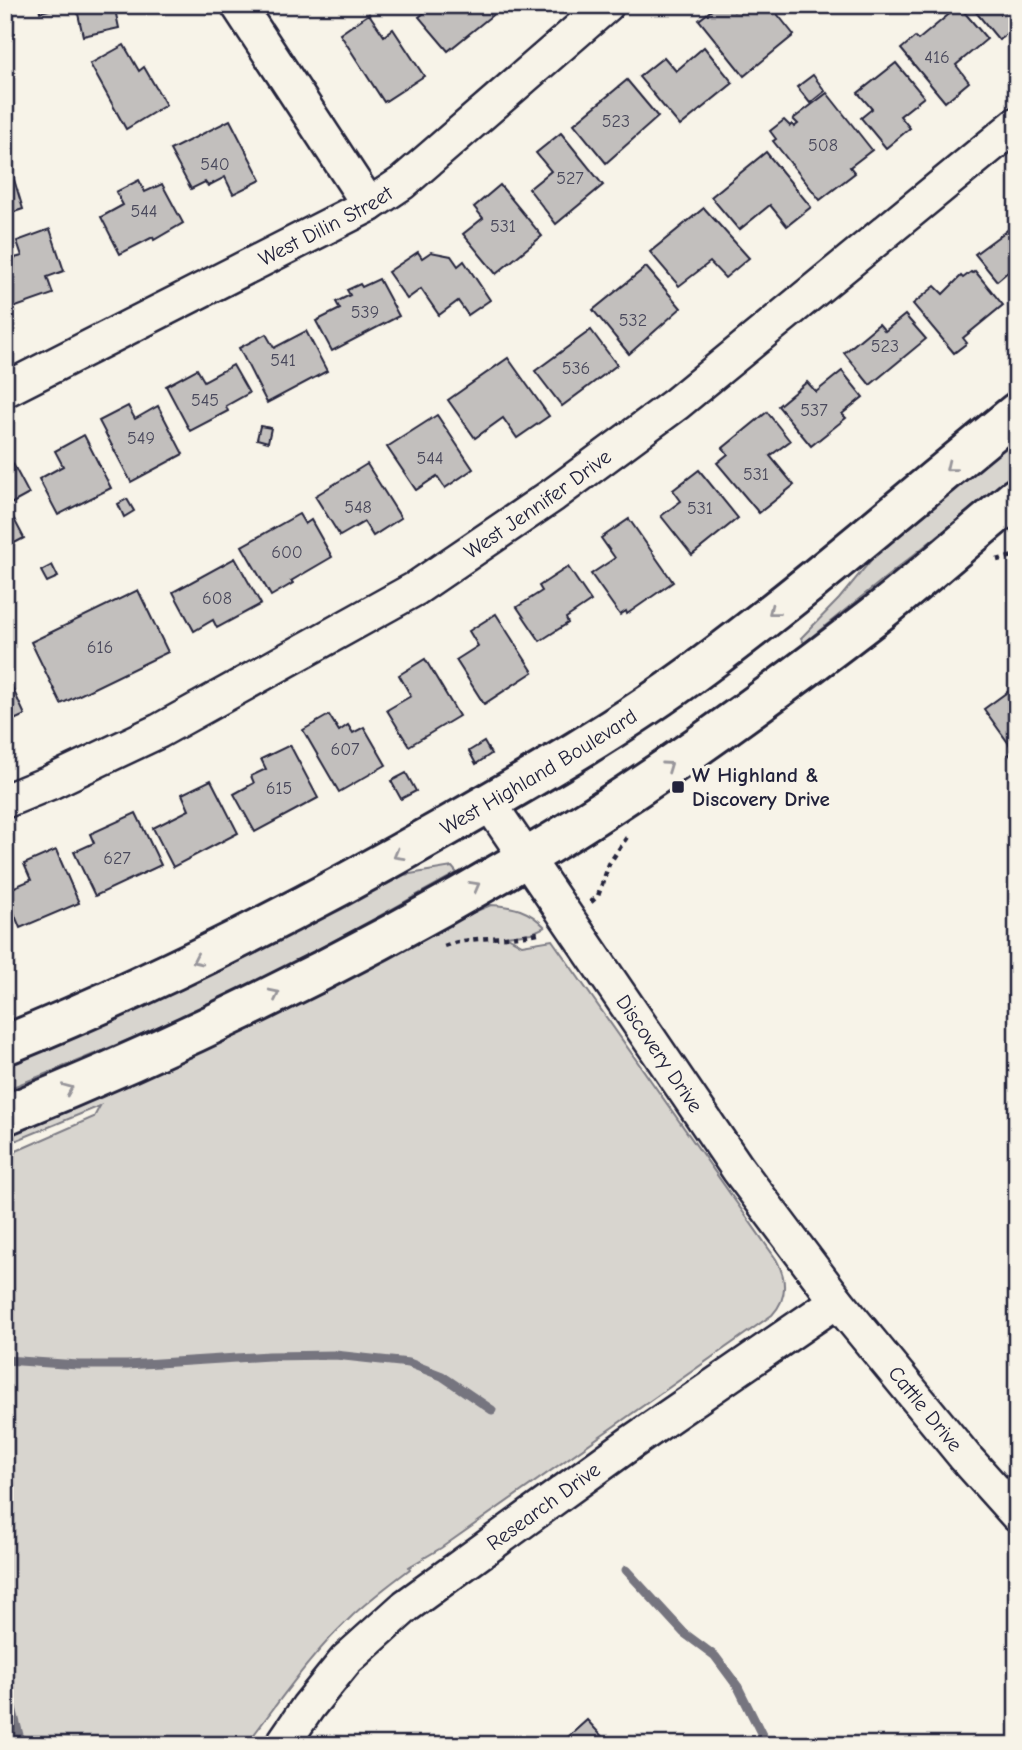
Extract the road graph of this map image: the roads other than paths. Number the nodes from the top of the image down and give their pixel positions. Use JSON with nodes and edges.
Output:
{"nodes":[{"id":1,"x":238,"y":5,"type":"edge"},
{"id":2,"x":607,"y":5,"type":"edge"},
{"id":3,"x":1017,"y":124,"type":"edge"},
{"id":4,"x":369,"y":205,"type":"junction"},
{"id":5,"x":5,"y":390,"type":"edge"},
{"id":6,"x":1017,"y":412,"type":"edge"},
{"id":7,"x":1017,"y":497,"type":"edge"},
{"id":8,"x":5,"y":802,"type":"edge"},
{"id":9,"x":489,"y":803,"type":"junction"},
{"id":10,"x":526,"y":858,"type":"junction"},
{"id":11,"x":5,"y":1045,"type":"edge"},
{"id":12,"x":5,"y":1115,"type":"edge"},
{"id":13,"x":837,"y":1301,"type":"junction"},
{"id":14,"x":1017,"y":1516,"type":"edge"},
{"id":15,"x":282,"y":1745,"type":"edge"}],
"edges":[{"from":1,"to":4,"type":"street"},
{"from":2,"to":4,"type":"street","name":"West Dilin Street"},
{"from":3,"to":8,"type":"street","name":"West Jennifer Drive"},
{"from":4,"to":5,"type":"street","name":"West Dilin Street"},
{"from":6,"to":9,"type":"main road","name":"West Highland Boulevard","one_way":true},
{"from":10,"to":7,"type":"main road","one_way":true},
{"from":9,"to":10,"type":"street","name":"Discovery Drive"},
{"from":9,"to":11,"type":"main road","name":"West Highland Boulevard","one_way":true},
{"from":12,"to":10,"type":"main road","one_way":true},
{"from":10,"to":13,"type":"street","name":"Discovery Drive"},
{"from":13,"to":14,"type":"street","name":"Cattle Drive"},
{"from":13,"to":15,"type":"street","name":"Research Drive"}]}
